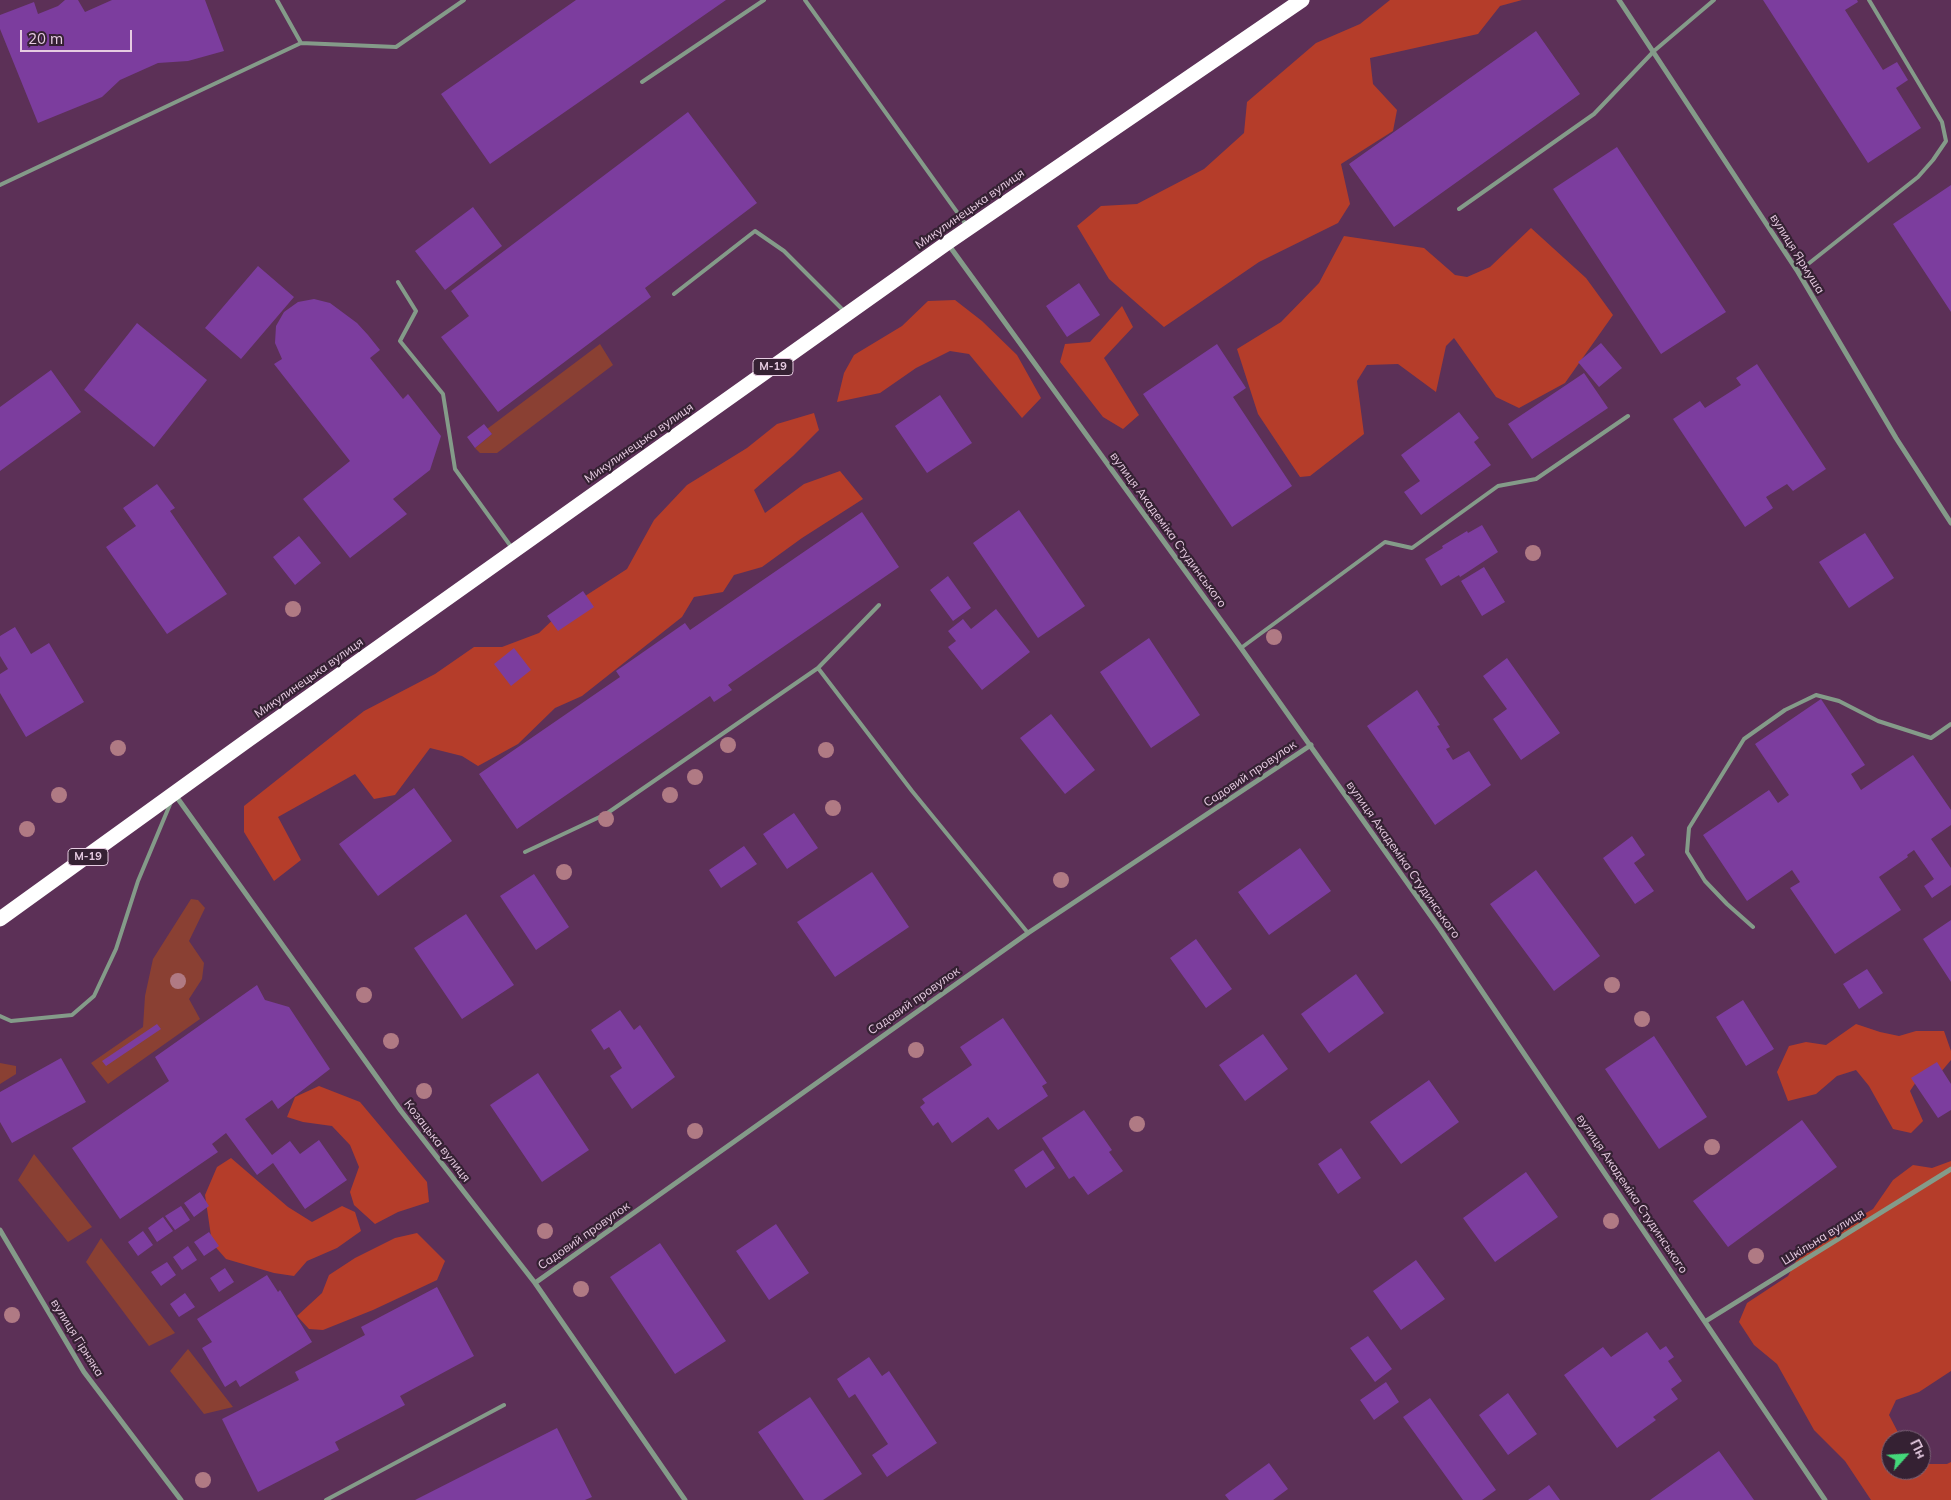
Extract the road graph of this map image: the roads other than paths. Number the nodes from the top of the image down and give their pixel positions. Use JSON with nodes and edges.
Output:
{"nodes":[{"id":1,"x":277,"y":0,"type":"edge"},
{"id":2,"x":464,"y":0,"type":"edge"},
{"id":3,"x":764,"y":0,"type":"edge"},
{"id":4,"x":805,"y":0,"type":"edge"},
{"id":5,"x":1302,"y":0,"type":"edge"},
{"id":6,"x":1619,"y":0,"type":"edge"},
{"id":7,"x":1714,"y":0,"type":"edge"},
{"id":8,"x":1869,"y":0,"type":"edge"},
{"id":9,"x":301,"y":43,"type":"junction"},
{"id":10,"x":1654,"y":51,"type":"junction"},
{"id":11,"x":642,"y":82,"type":"dead end"},
{"id":12,"x":0,"y":185,"type":"edge"},
{"id":13,"x":1459,"y":210,"type":"dead end"},
{"id":14,"x":968,"y":228,"type":"junction"},
{"id":15,"x":947,"y":243,"type":"junction"},
{"id":16,"x":1798,"y":272,"type":"junction"},
{"id":17,"x":398,"y":282,"type":"dead end"},
{"id":18,"x":674,"y":294,"type":"dead end"},
{"id":19,"x":847,"y":314,"type":"junction"},
{"id":20,"x":1628,"y":416,"type":"dead end"},
{"id":21,"x":1951,"y":523,"type":"edge"},
{"id":22,"x":514,"y":551,"type":"junction"},
{"id":23,"x":879,"y":605,"type":"dead end"},
{"id":24,"x":1241,"y":648,"type":"junction"},
{"id":25,"x":818,"y":668,"type":"junction"},
{"id":26,"x":1951,"y":724,"type":"edge"},
{"id":27,"x":1311,"y":745,"type":"junction"},
{"id":28,"x":174,"y":793,"type":"junction"},
{"id":29,"x":525,"y":852,"type":"dead end"},
{"id":30,"x":0,"y":919,"type":"edge"},
{"id":31,"x":1753,"y":927,"type":"dead end"},
{"id":32,"x":1028,"y":933,"type":"junction"},
{"id":33,"x":0,"y":1016,"type":"edge"},
{"id":34,"x":1951,"y":1169,"type":"edge"},
{"id":35,"x":0,"y":1230,"type":"edge"},
{"id":36,"x":535,"y":1283,"type":"junction"},
{"id":37,"x":1706,"y":1321,"type":"junction"},
{"id":38,"x":504,"y":1405,"type":"dead end"},
{"id":39,"x":181,"y":1500,"type":"edge"},
{"id":40,"x":326,"y":1500,"type":"edge"},
{"id":41,"x":685,"y":1500,"type":"edge"},
{"id":42,"x":1825,"y":1500,"type":"edge"}],
"edges":[{"from":1,"to":9,"type":"lane"},
{"from":2,"to":9,"type":"lane"},
{"from":3,"to":11,"type":"lane"},
{"from":4,"to":14,"type":"lane"},
{"from":5,"to":14,"type":"highway","name":"Микулинецька вулиця","number":"М-19"},
{"from":6,"to":10,"type":"street","name":"вулиця Ярмуша"},
{"from":7,"to":10,"type":"lane"},
{"from":8,"to":16,"type":"lane"},
{"from":9,"to":12,"type":"lane"},
{"from":10,"to":13,"type":"lane"},
{"from":10,"to":16,"type":"street","name":"вулиця Ярмуша"},
{"from":14,"to":15,"type":"highway","name":"Микулинецька вулиця","number":"М-19"},
{"from":15,"to":19,"type":"highway","name":"Микулинецька вулиця","number":"М-19"},
{"from":15,"to":24,"type":"street","name":"вулиця Академіка Студинського"},
{"from":16,"to":21,"type":"street","name":"вулиця Ярмуша"},
{"from":17,"to":22,"type":"lane"},
{"from":18,"to":19,"type":"lane"},
{"from":19,"to":22,"type":"highway","name":"Микулинецька вулиця","number":"М-19"},
{"from":20,"to":24,"type":"lane"},
{"from":22,"to":28,"type":"highway","name":"Микулинецька вулиця","number":"М-19"},
{"from":23,"to":25,"type":"lane"},
{"from":24,"to":27,"type":"street","name":"вулиця Академіка Студинського"},
{"from":25,"to":29,"type":"lane"},
{"from":25,"to":32,"type":"lane"},
{"from":26,"to":31,"type":"lane"},
{"from":27,"to":32,"type":"street","name":"Садовий провулок"},
{"from":27,"to":37,"type":"street","name":"вулиця Академіка Студинського"},
{"from":28,"to":30,"type":"highway","name":"Микулинецька вулиця","number":"М-19"},
{"from":28,"to":33,"type":"lane"},
{"from":28,"to":36,"type":"street","name":"Козацька вулиця"},
{"from":32,"to":36,"type":"street","name":"Садовий провулок"},
{"from":34,"to":37,"type":"street","name":"Шкільна вулиця"},
{"from":35,"to":39,"type":"street","name":"вулиця Гірняка"},
{"from":36,"to":41,"type":"street","name":"Козацька вулиця"},
{"from":37,"to":42,"type":"street","name":"вулиця Академіка Студинського"},
{"from":38,"to":40,"type":"lane"}]}
